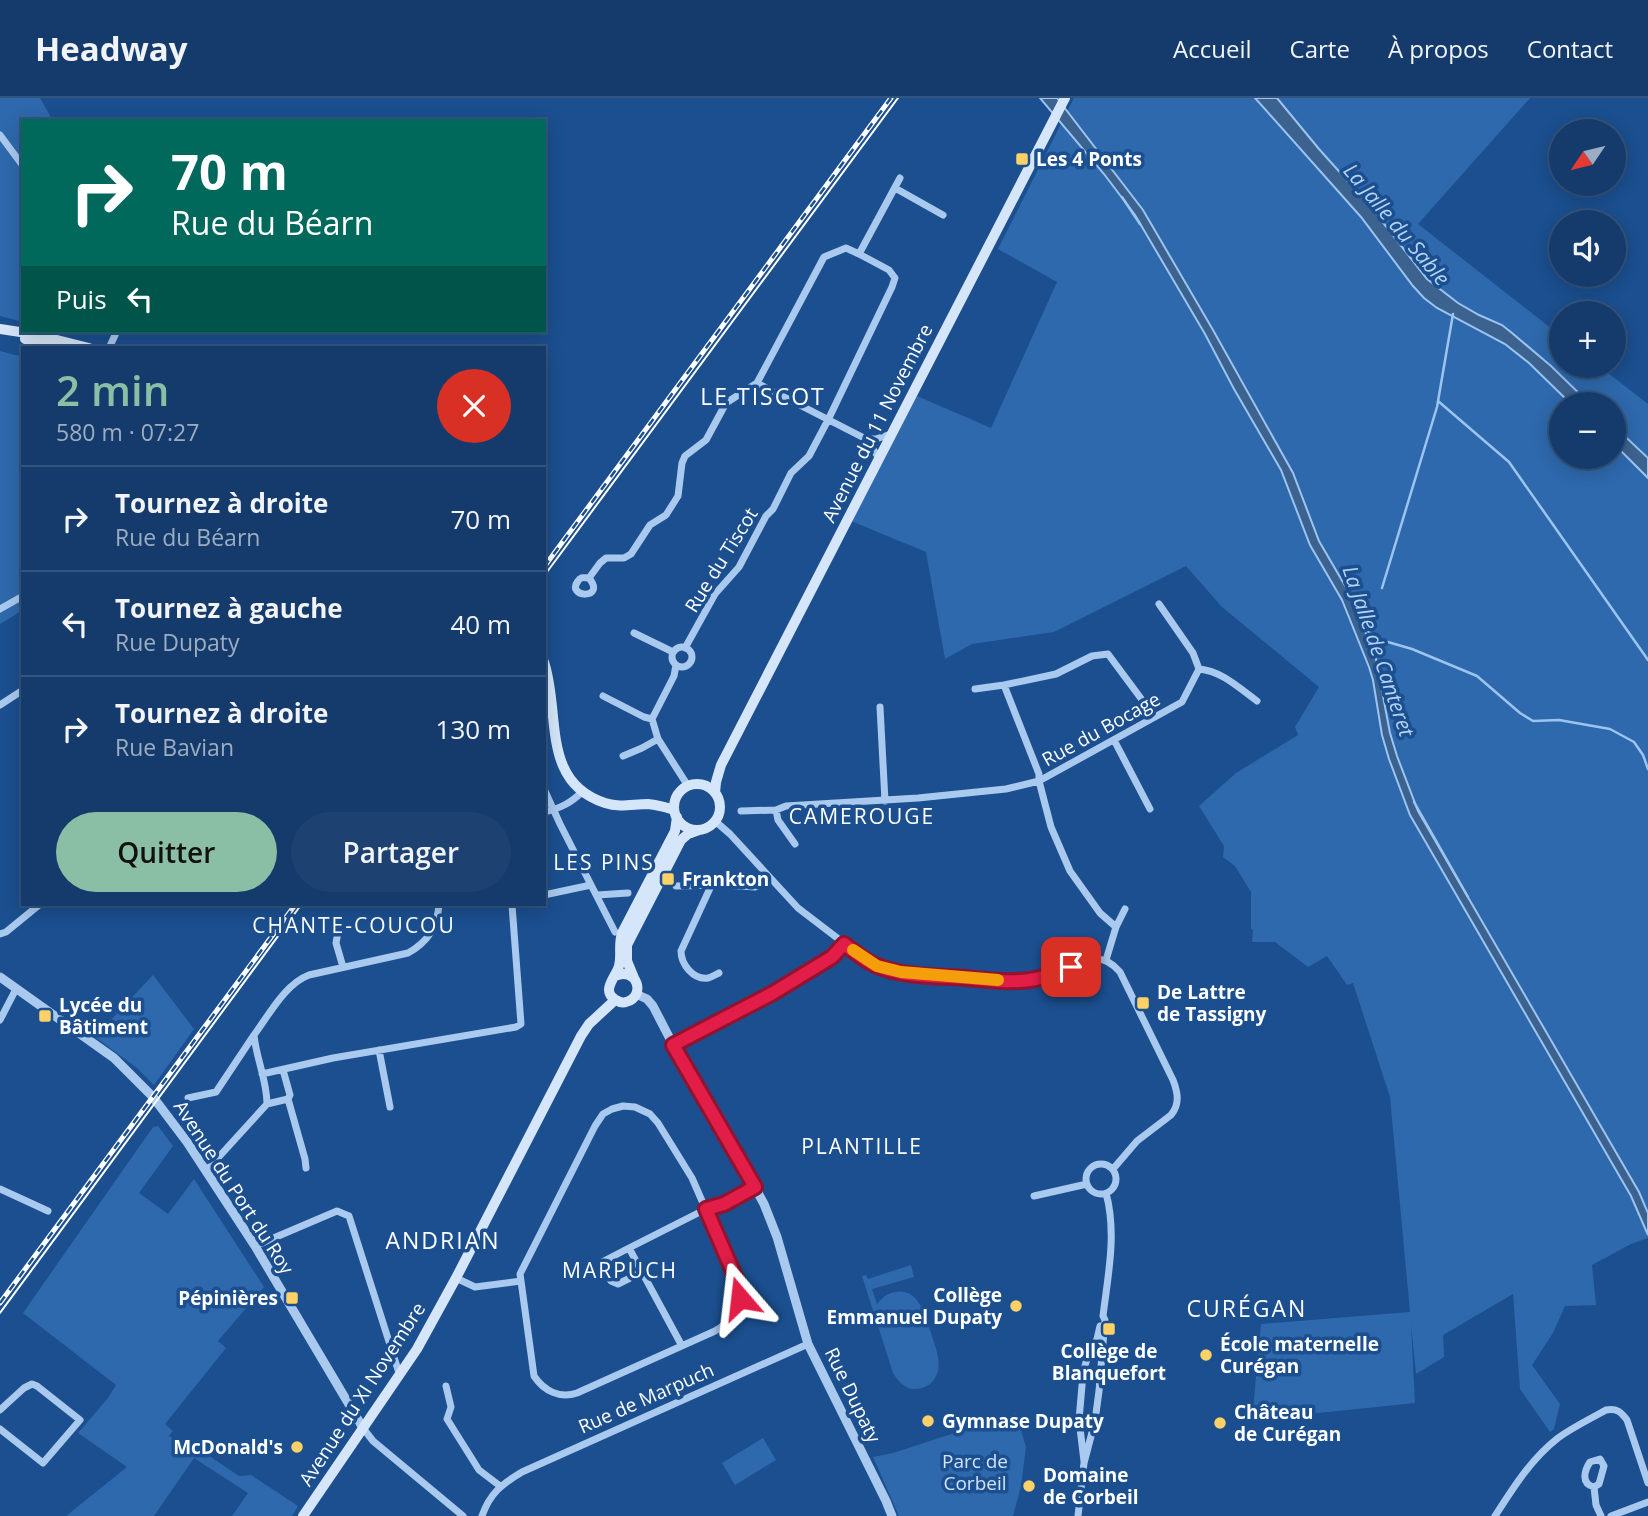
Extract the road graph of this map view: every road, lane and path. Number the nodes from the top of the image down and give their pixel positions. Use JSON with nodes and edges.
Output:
{"nodes":[{"id":1,"x":1064,"y":99,"type":"edge"},
{"id":2,"x":0,"y":135,"type":"edge"},
{"id":3,"x":21,"y":163,"type":"edge"},
{"id":4,"x":901,"y":178,"type":"dead end"},
{"id":5,"x":895,"y":188,"type":"junction"},
{"id":6,"x":943,"y":215,"type":"dead end"},
{"id":7,"x":859,"y":254,"type":"junction"},
{"id":8,"x":0,"y":329,"type":"edge"},
{"id":9,"x":21,"y":332,"type":"edge"},
{"id":10,"x":26,"y":333,"type":"edge"},
{"id":11,"x":50,"y":346,"type":"edge"},
{"id":12,"x":81,"y":346,"type":"edge"},
{"id":13,"x":757,"y":383,"type":"junction"},
{"id":14,"x":828,"y":420,"type":"junction"},
{"id":15,"x":891,"y":434,"type":"junction"},
{"id":16,"x":866,"y":439,"type":"junction"},
{"id":17,"x":879,"y":458,"type":"junction"},
{"id":18,"x":589,"y":578,"type":"dead end"},
{"id":19,"x":21,"y":597,"type":"edge"},
{"id":20,"x":1159,"y":604,"type":"dead end"},
{"id":21,"x":0,"y":610,"type":"edge"},
{"id":22,"x":634,"y":633,"type":"dead end"},
{"id":23,"x":685,"y":648,"type":"junction"},
{"id":24,"x":673,"y":652,"type":"junction"},
{"id":25,"x":676,"y":665,"type":"junction"},
{"id":26,"x":546,"y":668,"type":"edge"},
{"id":27,"x":1199,"y":669,"type":"junction"},
{"id":28,"x":1004,"y":685,"type":"junction"},
{"id":29,"x":975,"y":689,"type":"dead end"},
{"id":30,"x":21,"y":691,"type":"edge"},
{"id":31,"x":603,"y":696,"type":"dead end"},
{"id":32,"x":1256,"y":701,"type":"dead end"},
{"id":33,"x":0,"y":705,"type":"edge"},
{"id":34,"x":880,"y":707,"type":"dead end"},
{"id":35,"x":1154,"y":716,"type":"junction"},
{"id":36,"x":652,"y":719,"type":"junction"},
{"id":37,"x":658,"y":739,"type":"junction"},
{"id":38,"x":1114,"y":740,"type":"junction"},
{"id":39,"x":623,"y":756,"type":"dead end"},
{"id":40,"x":721,"y":765,"type":"junction"},
{"id":41,"x":1039,"y":781,"type":"junction"},
{"id":42,"x":694,"y":785,"type":"junction"},
{"id":43,"x":583,"y":791,"type":"junction"},
{"id":44,"x":546,"y":793,"type":"edge"},
{"id":45,"x":715,"y":793,"type":"junction"},
{"id":46,"x":677,"y":796,"type":"junction"},
{"id":47,"x":885,"y":801,"type":"junction"},
{"id":48,"x":647,"y":804,"type":"junction"},
{"id":49,"x":1150,"y":809,"type":"dead end"},
{"id":50,"x":554,"y":810,"type":"junction"},
{"id":51,"x":776,"y":810,"type":"junction"},
{"id":52,"x":741,"y":811,"type":"dead end"},
{"id":53,"x":546,"y":812,"type":"edge"},
{"id":54,"x":676,"y":814,"type":"junction"},
{"id":55,"x":715,"y":821,"type":"junction"},
{"id":56,"x":699,"y":830,"type":"junction"},
{"id":57,"x":795,"y":844,"type":"dead end"},
{"id":58,"x":769,"y":878,"type":"junction"},
{"id":59,"x":591,"y":885,"type":"junction"},
{"id":60,"x":676,"y":886,"type":"dead end"},
{"id":61,"x":711,"y":886,"type":"junction"},
{"id":62,"x":628,"y":893,"type":"dead end"},
{"id":63,"x":546,"y":895,"type":"edge"},
{"id":64,"x":597,"y":895,"type":"junction"},
{"id":65,"x":38,"y":906,"type":"edge"},
{"id":66,"x":439,"y":906,"type":"edge"},
{"id":67,"x":512,"y":906,"type":"edge"},
{"id":68,"x":1125,"y":909,"type":"dead end"},
{"id":69,"x":1116,"y":927,"type":"junction"},
{"id":70,"x":338,"y":932,"type":"dead end"},
{"id":71,"x":615,"y":932,"type":"dead end"},
{"id":72,"x":0,"y":934,"type":"edge"},
{"id":73,"x":844,"y":944,"type":"junction"},
{"id":74,"x":1106,"y":960,"type":"junction"},
{"id":75,"x":343,"y":967,"type":"junction"},
{"id":76,"x":719,"y":973,"type":"dead end"},
{"id":77,"x":615,"y":976,"type":"junction"},
{"id":78,"x":0,"y":977,"type":"edge"},
{"id":79,"x":634,"y":978,"type":"junction"},
{"id":80,"x":16,"y":989,"type":"junction"},
{"id":81,"x":636,"y":995,"type":"junction"},
{"id":82,"x":615,"y":1000,"type":"junction"},
{"id":83,"x":0,"y":1020,"type":"edge"},
{"id":84,"x":254,"y":1035,"type":"junction"},
{"id":85,"x":673,"y":1045,"type":"junction"},
{"id":86,"x":379,"y":1050,"type":"junction"},
{"id":87,"x":283,"y":1070,"type":"junction"},
{"id":88,"x":262,"y":1074,"type":"junction"},
{"id":89,"x":188,"y":1098,"type":"dead end"},
{"id":90,"x":288,"y":1099,"type":"junction"},
{"id":91,"x":267,"y":1104,"type":"junction"},
{"id":92,"x":390,"y":1107,"type":"dead end"},
{"id":93,"x":306,"y":1168,"type":"dead end"},
{"id":94,"x":1113,"y":1169,"type":"junction"},
{"id":95,"x":206,"y":1171,"type":"junction"},
{"id":96,"x":1087,"y":1184,"type":"junction"},
{"id":97,"x":755,"y":1187,"type":"junction"},
{"id":98,"x":0,"y":1189,"type":"edge"},
{"id":99,"x":1106,"y":1193,"type":"junction"},
{"id":100,"x":1034,"y":1196,"type":"dead end"},
{"id":101,"x":706,"y":1209,"type":"junction"},
{"id":102,"x":48,"y":1211,"type":"dead end"},
{"id":103,"x":255,"y":1246,"type":"junction"},
{"id":104,"x":629,"y":1248,"type":"junction"},
{"id":105,"x":642,"y":1272,"type":"junction"},
{"id":106,"x":456,"y":1278,"type":"junction"},
{"id":107,"x":521,"y":1281,"type":"junction"},
{"id":108,"x":1103,"y":1316,"type":"junction"},
{"id":109,"x":808,"y":1344,"type":"junction"},
{"id":110,"x":682,"y":1346,"type":"junction"},
{"id":111,"x":1086,"y":1362,"type":"junction"},
{"id":112,"x":1101,"y":1364,"type":"junction"},
{"id":113,"x":399,"y":1373,"type":"junction"},
{"id":114,"x":446,"y":1386,"type":"dead end"},
{"id":115,"x":0,"y":1409,"type":"edge"},
{"id":116,"x":1080,"y":1411,"type":"junction"},
{"id":117,"x":1096,"y":1415,"type":"junction"},
{"id":118,"x":363,"y":1427,"type":"junction"},
{"id":119,"x":0,"y":1429,"type":"edge"},
{"id":120,"x":1084,"y":1463,"type":"junction"},
{"id":121,"x":1648,"y":1483,"type":"edge"},
{"id":122,"x":500,"y":1486,"type":"junction"},
{"id":123,"x":1594,"y":1487,"type":"dead end"},
{"id":124,"x":1648,"y":1502,"type":"edge"},
{"id":125,"x":303,"y":1516,"type":"edge"},
{"id":126,"x":463,"y":1516,"type":"edge"},
{"id":127,"x":482,"y":1516,"type":"edge"},
{"id":128,"x":892,"y":1516,"type":"edge"},
{"id":129,"x":1078,"y":1516,"type":"edge"},
{"id":130,"x":1495,"y":1516,"type":"edge"},
{"id":131,"x":1601,"y":1516,"type":"edge"},
{"id":132,"x":1611,"y":1516,"type":"edge"}],
"edges":[{"from":1,"to":15,"type":"main road","name":"Avenue du 11 Novembre"},
{"from":2,"to":3,"type":"street"},
{"from":4,"to":5,"type":"street"},
{"from":5,"to":6,"type":"street"},
{"from":5,"to":7,"type":"street"},
{"from":7,"to":13,"type":"street"},
{"from":7,"to":14,"type":"street","name":"Rue du Tiscot"},
{"from":8,"to":9,"type":"main road"},
{"from":8,"to":11,"type":"main road"},
{"from":10,"to":12,"type":"main road"},
{"from":13,"to":14,"type":"street"},
{"from":13,"to":18,"type":"street"},
{"from":14,"to":16,"type":"street"},
{"from":14,"to":23,"type":"street","name":"Rue du Tiscot"},
{"from":15,"to":16,"type":"street"},
{"from":15,"to":17,"type":"main road","name":"Avenue du 11 Novembre"},
{"from":16,"to":17,"type":"street"},
{"from":17,"to":40,"type":"main road","name":"Avenue du 11 Novembre"},
{"from":19,"to":21,"type":"street"},
{"from":20,"to":27,"type":"street"},
{"from":22,"to":24,"type":"street"},
{"from":23,"to":24,"type":"street"},
{"from":23,"to":25,"type":"street","name":"Rue du Tiscot"},
{"from":24,"to":25,"type":"street"},
{"from":25,"to":36,"type":"street","name":"Rue du Tiscot"},
{"from":26,"to":43,"type":"main road"},
{"from":27,"to":32,"type":"street"},
{"from":27,"to":35,"type":"street","name":"Rue du Bocage"},
{"from":28,"to":29,"type":"street"},
{"from":28,"to":35,"type":"street"},
{"from":28,"to":41,"type":"street"},
{"from":30,"to":33,"type":"street"},
{"from":31,"to":36,"type":"street"},
{"from":34,"to":47,"type":"street"},
{"from":35,"to":38,"type":"street","name":"Rue du Bocage"},
{"from":36,"to":37,"type":"street"},
{"from":37,"to":39,"type":"street"},
{"from":37,"to":42,"type":"street"},
{"from":38,"to":41,"type":"street","name":"Rue du Bocage"},
{"from":38,"to":49,"type":"street"},
{"from":40,"to":42,"type":"main road","name":"Avenue du 11 Novembre"},
{"from":40,"to":45,"type":"main road","name":"Avenue du 11 Novembre"},
{"from":41,"to":47,"type":"street","name":"Rue du Bocage"},
{"from":41,"to":69,"type":"street"},
{"from":42,"to":45,"type":"main road"},
{"from":42,"to":46,"type":"main road"},
{"from":43,"to":48,"type":"main road"},
{"from":43,"to":50,"type":"street"},
{"from":44,"to":50,"type":"street"},
{"from":45,"to":55,"type":"main road"},
{"from":46,"to":48,"type":"main road"},
{"from":46,"to":54,"type":"main road"},
{"from":47,"to":51,"type":"street","name":"Rue du Bocage"},
{"from":48,"to":54,"type":"main road"},
{"from":50,"to":53,"type":"street"},
{"from":50,"to":59,"type":"street"},
{"from":51,"to":52,"type":"street","name":"Rue du Bocage"},
{"from":51,"to":57,"type":"street"},
{"from":54,"to":56,"type":"main road"},
{"from":54,"to":77,"type":"main road"},
{"from":55,"to":56,"type":"main road"},
{"from":55,"to":58,"type":"street"},
{"from":56,"to":79,"type":"main road"},
{"from":58,"to":61,"type":"street"},
{"from":58,"to":73,"type":"street"},
{"from":59,"to":63,"type":"street"},
{"from":59,"to":64,"type":"street"},
{"from":60,"to":61,"type":"street"},
{"from":61,"to":76,"type":"street"},
{"from":62,"to":64,"type":"street"},
{"from":64,"to":71,"type":"street"},
{"from":65,"to":72,"type":"street"},
{"from":66,"to":75,"type":"street"},
{"from":67,"to":86,"type":"street"},
{"from":68,"to":69,"type":"street"},
{"from":69,"to":74,"type":"street"},
{"from":70,"to":75,"type":"street"},
{"from":73,"to":74,"type":"street"},
{"from":73,"to":85,"type":"street"},
{"from":74,"to":94,"type":"street"},
{"from":75,"to":84,"type":"street"},
{"from":77,"to":79,"type":"main road"},
{"from":77,"to":82,"type":"main road"},
{"from":78,"to":80,"type":"street","name":"Avenue du Port du Roy"},
{"from":79,"to":81,"type":"main road"},
{"from":80,"to":83,"type":"street"},
{"from":80,"to":95,"type":"street","name":"Avenue du Port du Roy"},
{"from":81,"to":82,"type":"main road"},
{"from":81,"to":85,"type":"street","name":"Rue Dupaty"},
{"from":82,"to":106,"type":"main road","name":"Avenue du XI Novembre"},
{"from":84,"to":88,"type":"street"},
{"from":84,"to":89,"type":"street"},
{"from":85,"to":97,"type":"street","name":"Rue Dupaty"},
{"from":86,"to":87,"type":"street"},
{"from":86,"to":92,"type":"street"},
{"from":87,"to":88,"type":"street"},
{"from":87,"to":90,"type":"street"},
{"from":88,"to":91,"type":"street"},
{"from":90,"to":91,"type":"street"},
{"from":90,"to":93,"type":"street"},
{"from":91,"to":95,"type":"street"},
{"from":94,"to":96,"type":"street"},
{"from":94,"to":99,"type":"street"},
{"from":95,"to":103,"type":"street","name":"Avenue du Port du Roy"},
{"from":96,"to":99,"type":"street"},
{"from":96,"to":100,"type":"street"},
{"from":97,"to":101,"type":"street"},
{"from":97,"to":109,"type":"street","name":"Rue Dupaty"},
{"from":98,"to":102,"type":"street"},
{"from":99,"to":108,"type":"street"},
{"from":101,"to":104,"type":"street"},
{"from":101,"to":107,"type":"street"},
{"from":101,"to":110,"type":"street"},
{"from":103,"to":113,"type":"street"},
{"from":103,"to":118,"type":"street","name":"Avenue du Port du Roy"},
{"from":104,"to":105,"type":"street"},
{"from":104,"to":105,"type":"street"},
{"from":105,"to":110,"type":"street"},
{"from":106,"to":107,"type":"street"},
{"from":106,"to":113,"type":"main road","name":"Avenue du XI Novembre"},
{"from":107,"to":110,"type":"street"},
{"from":108,"to":111,"type":"street"},
{"from":108,"to":112,"type":"street"},
{"from":109,"to":122,"type":"street","name":"Rue de Marpuch"},
{"from":109,"to":128,"type":"street","name":"Rue Dupaty"},
{"from":111,"to":112,"type":"street"},
{"from":111,"to":116,"type":"street"},
{"from":112,"to":117,"type":"street"},
{"from":113,"to":118,"type":"main road","name":"Avenue du XI Novembre"},
{"from":114,"to":122,"type":"street"},
{"from":115,"to":119,"type":"street"},
{"from":116,"to":117,"type":"street"},
{"from":116,"to":120,"type":"street"},
{"from":117,"to":120,"type":"street"},
{"from":118,"to":125,"type":"main road","name":"Avenue du XI Novembre"},
{"from":118,"to":126,"type":"street"},
{"from":120,"to":129,"type":"street"},
{"from":121,"to":130,"type":"street"},
{"from":122,"to":127,"type":"street","name":"Rue de Marpuch"},
{"from":123,"to":131,"type":"street"},
{"from":124,"to":132,"type":"street"}]}
